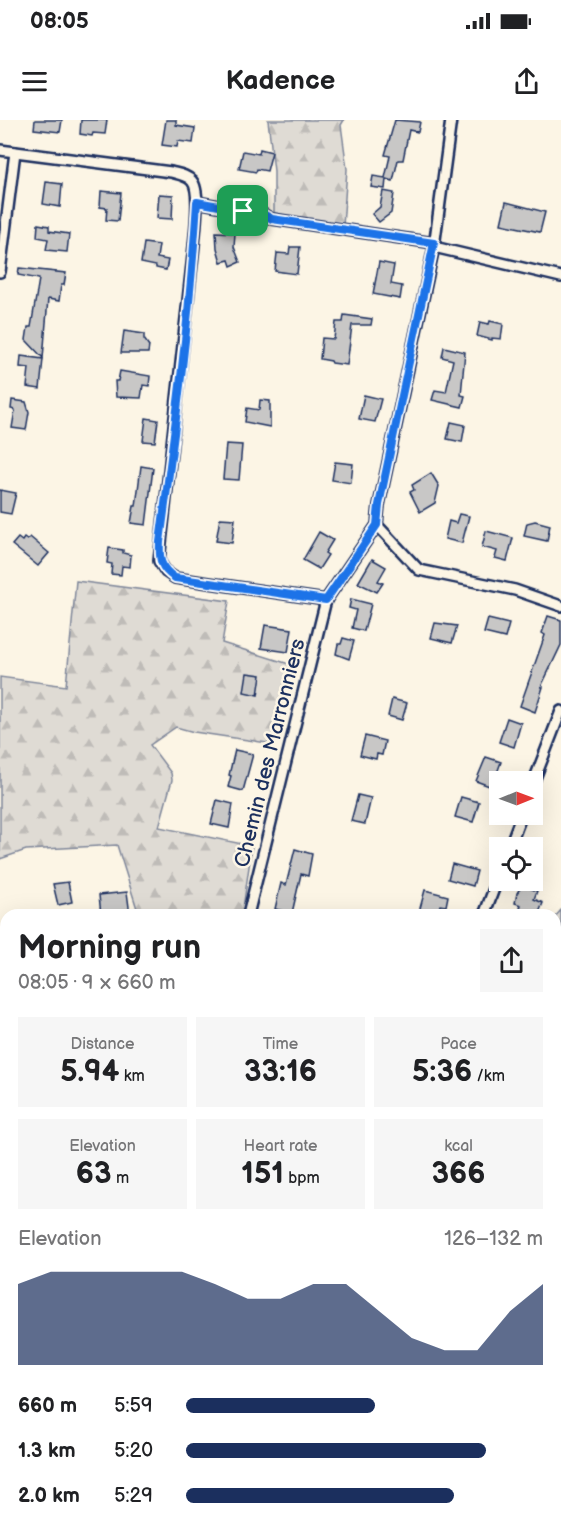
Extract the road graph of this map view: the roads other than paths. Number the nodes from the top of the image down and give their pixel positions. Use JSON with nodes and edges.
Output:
{"nodes":[{"id":1,"x":451,"y":120,"type":"edge"},
{"id":2,"x":0,"y":150,"type":"edge"},
{"id":3,"x":15,"y":152,"type":"junction"},
{"id":4,"x":197,"y":202,"type":"junction"},
{"id":5,"x":434,"y":245,"type":"junction"},
{"id":6,"x":0,"y":272,"type":"edge"},
{"id":7,"x":561,"y":277,"type":"edge"},
{"id":8,"x":377,"y":525,"type":"junction"},
{"id":9,"x":326,"y":600,"type":"junction"},
{"id":10,"x":561,"y":606,"type":"edge"},
{"id":11,"x":561,"y":711,"type":"edge"},
{"id":12,"x":538,"y":771,"type":"edge"},
{"id":13,"x":493,"y":891,"type":"edge"},
{"id":14,"x":249,"y":909,"type":"edge"},
{"id":15,"x":486,"y":909,"type":"edge"}],
"edges":[{"from":1,"to":5,"type":"street"},
{"from":2,"to":3,"type":"street"},
{"from":3,"to":4,"type":"street"},
{"from":3,"to":6,"type":"street"},
{"from":4,"to":5,"type":"street"},
{"from":4,"to":9,"type":"street"},
{"from":5,"to":7,"type":"street"},
{"from":5,"to":8,"type":"street"},
{"from":8,"to":9,"type":"street"},
{"from":8,"to":10,"type":"street"},
{"from":9,"to":14,"type":"street","name":"Chemin des Marronniers"},
{"from":11,"to":12,"type":"street"},
{"from":13,"to":15,"type":"street"}]}
